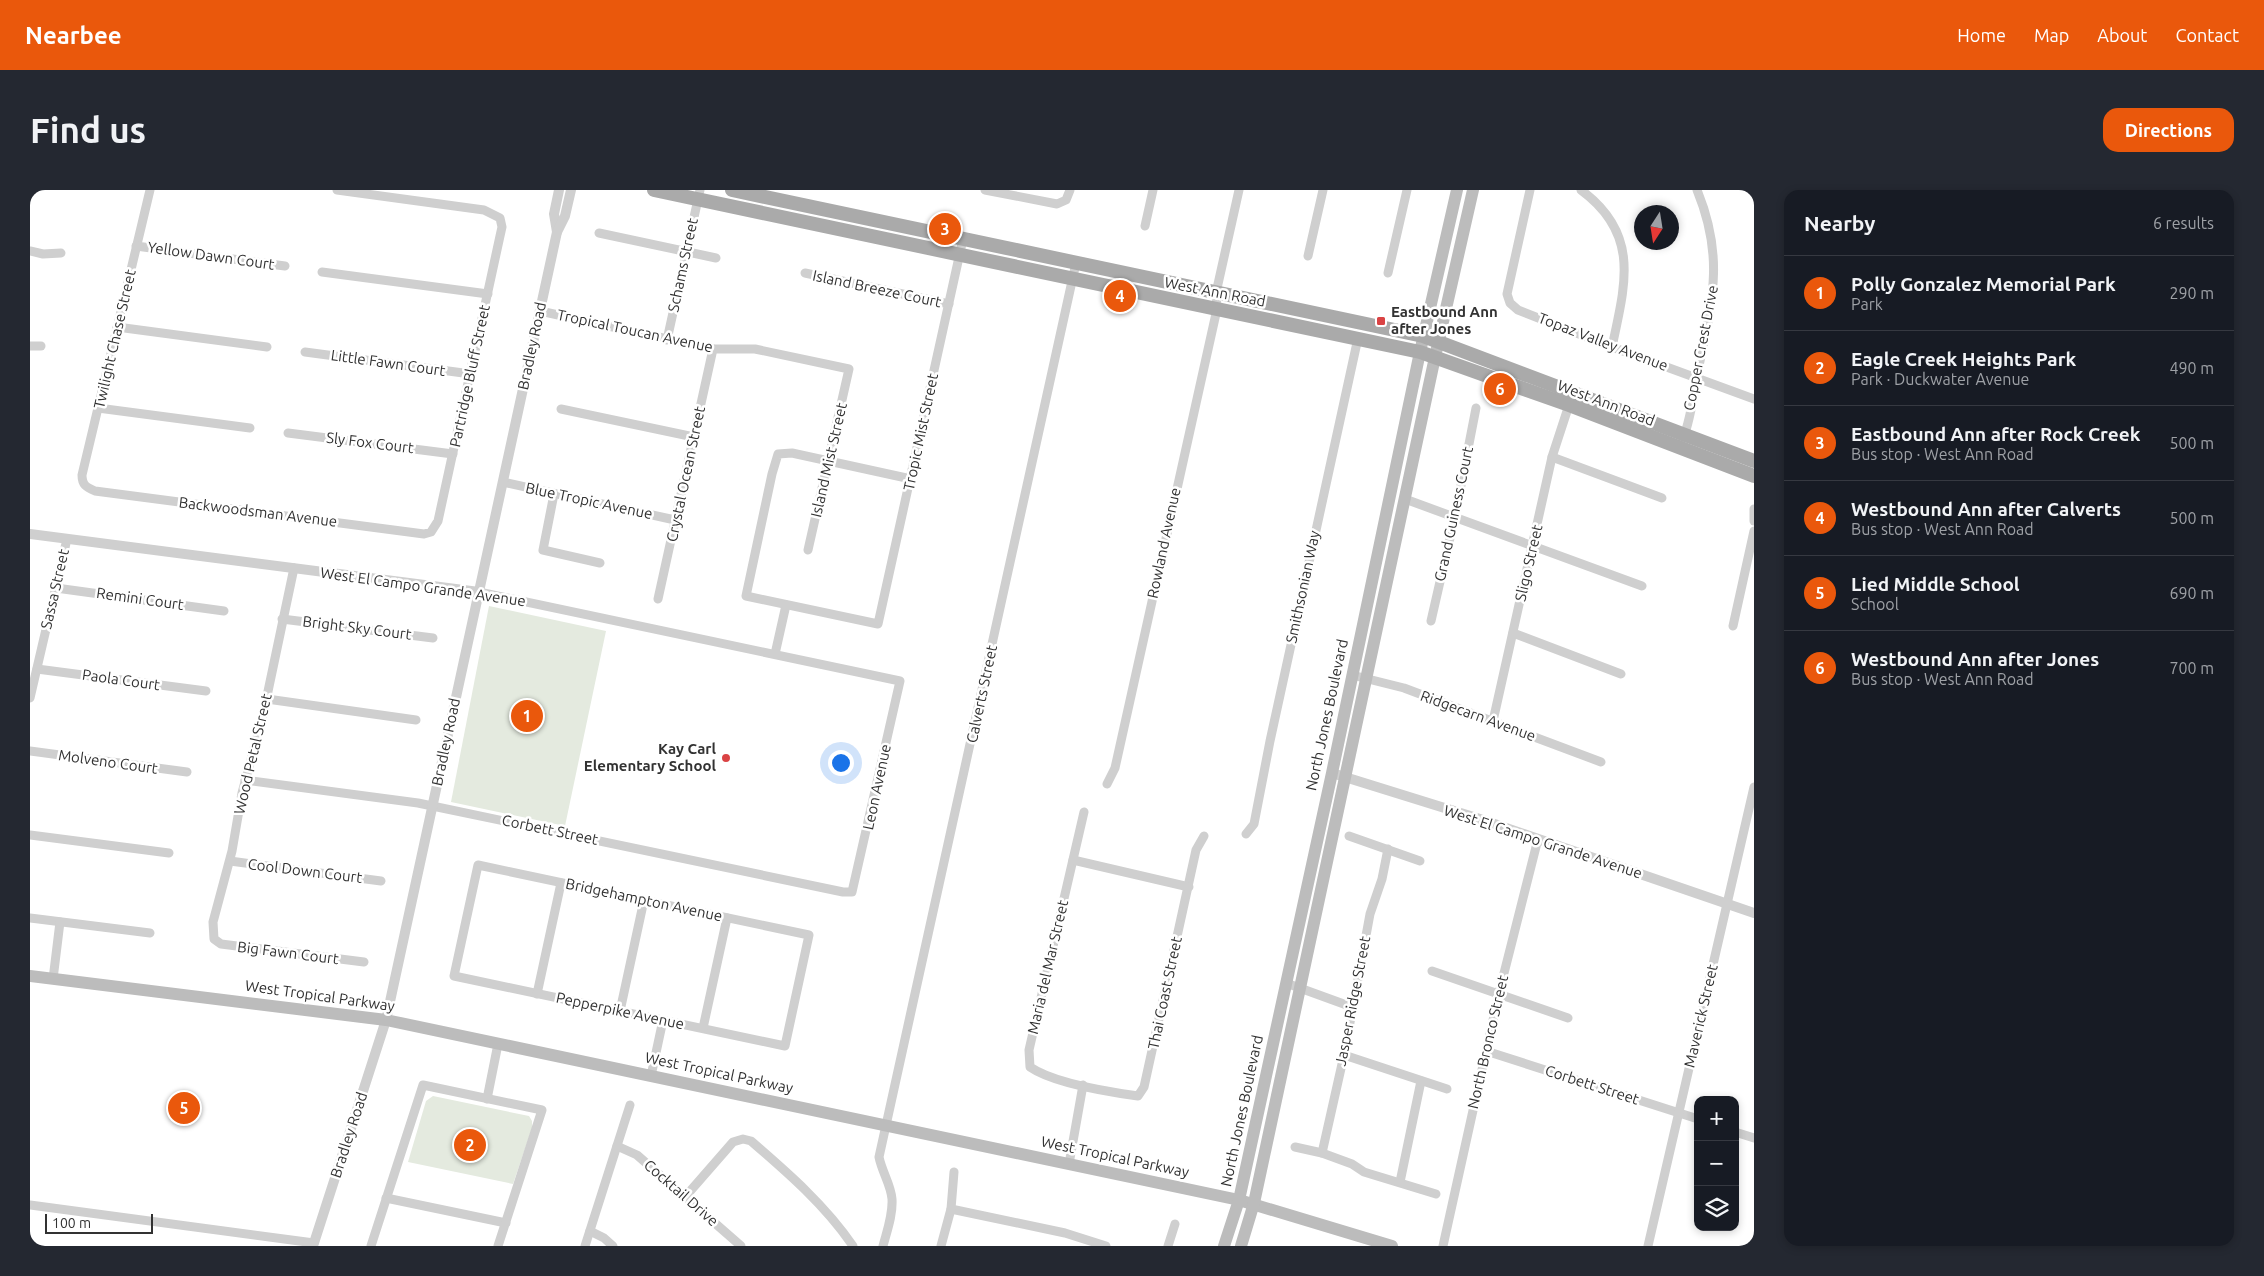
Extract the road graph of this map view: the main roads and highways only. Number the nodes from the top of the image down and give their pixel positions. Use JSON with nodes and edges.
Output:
{"nodes":[{"id":1,"x":654,"y":190,"type":"edge"},
{"id":2,"x":732,"y":190,"type":"edge"},
{"id":3,"x":1457,"y":190,"type":"edge"},
{"id":4,"x":1473,"y":190,"type":"edge"},
{"id":5,"x":699,"y":194,"type":"edge"},
{"id":6,"x":1216,"y":301,"type":"junction"},
{"id":7,"x":1424,"y":336,"type":"junction"},
{"id":8,"x":1439,"y":342,"type":"junction"},
{"id":9,"x":1420,"y":352,"type":"junction"},
{"id":10,"x":1435,"y":357,"type":"junction"},
{"id":11,"x":1569,"y":406,"type":"junction"},
{"id":12,"x":1613,"y":407,"type":"junction"},
{"id":13,"x":1754,"y":461,"type":"edge"},
{"id":14,"x":1754,"y":476,"type":"edge"},
{"id":15,"x":30,"y":976,"type":"edge"},
{"id":16,"x":1239,"y":1200,"type":"junction"},
{"id":17,"x":1254,"y":1203,"type":"junction"},
{"id":18,"x":1224,"y":1246,"type":"edge"},
{"id":19,"x":1241,"y":1246,"type":"edge"},
{"id":20,"x":1392,"y":1246,"type":"edge"}],
"edges":[{"from":1,"to":5,"type":"main road","name":"West Ann Road"},
{"from":2,"to":6,"type":"main road","name":"West Ann Road"},
{"from":3,"to":7,"type":"main road","name":"North Jones Boulevard"},
{"from":4,"to":8,"type":"main road","name":"North Jones Boulevard"},
{"from":5,"to":6,"type":"main road","name":"West Ann Road"},
{"from":6,"to":7,"type":"main road","name":"West Ann Road"},
{"from":6,"to":9,"type":"main road","name":"West Ann Road"},
{"from":7,"to":8,"type":"main road","name":"West Ann Road"},
{"from":7,"to":9,"type":"main road","name":"North Jones Boulevard"},
{"from":8,"to":10,"type":"main road","name":"North Jones Boulevard"},
{"from":8,"to":12,"type":"main road","name":"West Ann Road"},
{"from":9,"to":10,"type":"main road","name":"West Ann Road"},
{"from":9,"to":16,"type":"main road","name":"North Jones Boulevard"},
{"from":10,"to":11,"type":"main road","name":"West Ann Road"},
{"from":10,"to":17,"type":"main road","name":"North Jones Boulevard"},
{"from":11,"to":12,"type":"main road"},
{"from":11,"to":14,"type":"main road","name":"West Ann Road"},
{"from":12,"to":13,"type":"main road","name":"West Ann Road"},
{"from":15,"to":16,"type":"main road","name":"West Tropical Parkway"},
{"from":16,"to":17,"type":"main road","name":"West Tropical Parkway"},
{"from":16,"to":18,"type":"main road","name":"North Jones Boulevard"},
{"from":17,"to":19,"type":"main road","name":"North Jones Boulevard"},
{"from":17,"to":20,"type":"main road","name":"West Tropical Parkway"}]}
